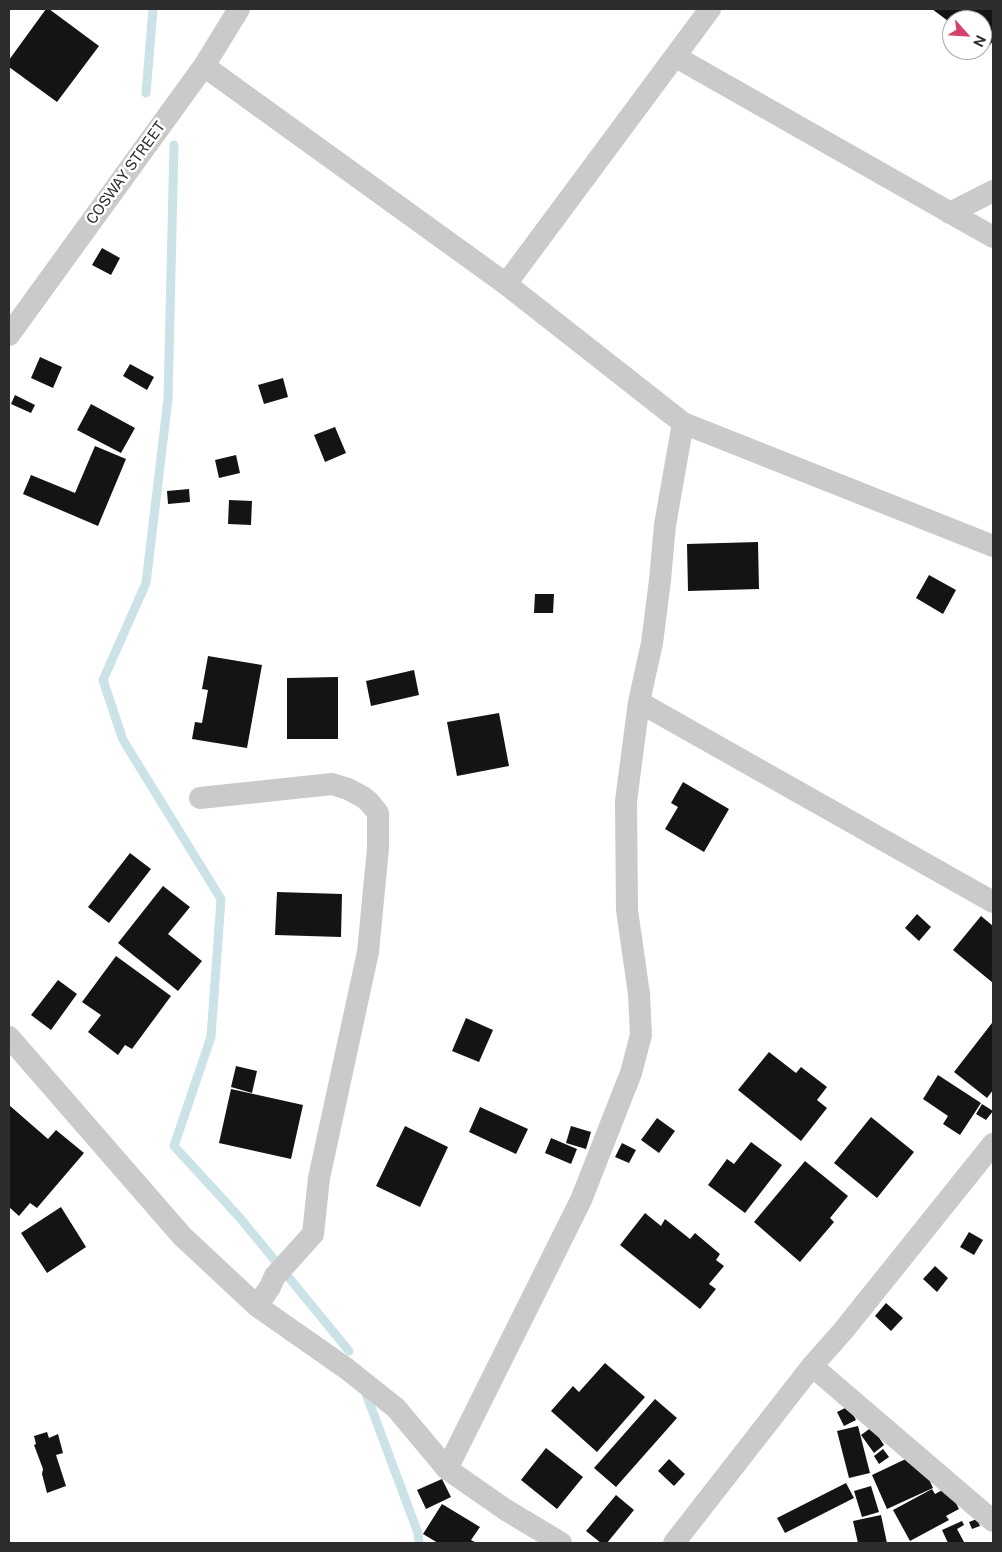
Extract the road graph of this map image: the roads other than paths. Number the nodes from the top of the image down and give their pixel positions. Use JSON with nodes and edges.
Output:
{"nodes":[{"id":1,"x":239,"y":9,"type":"edge"},
{"id":2,"x":710,"y":9,"type":"edge"},
{"id":3,"x":676,"y":56,"type":"junction"},
{"id":4,"x":204,"y":66,"type":"junction"},
{"id":5,"x":993,"y":191,"type":"edge"},
{"id":6,"x":950,"y":213,"type":"junction"},
{"id":7,"x":993,"y":237,"type":"edge"},
{"id":8,"x":506,"y":284,"type":"junction"},
{"id":9,"x":9,"y":336,"type":"edge"},
{"id":10,"x":683,"y":423,"type":"junction"},
{"id":11,"x":993,"y":546,"type":"edge"},
{"id":12,"x":639,"y":702,"type":"junction"},
{"id":13,"x":200,"y":798,"type":"dead end"},
{"id":14,"x":993,"y":902,"type":"edge"},
{"id":15,"x":9,"y":1037,"type":"edge"},
{"id":16,"x":991,"y":1153,"type":"edge"},
{"id":17,"x":257,"y":1306,"type":"junction"},
{"id":18,"x":812,"y":1366,"type":"junction"},
{"id":19,"x":448,"y":1469,"type":"junction"},
{"id":20,"x":993,"y":1521,"type":"edge"},
{"id":21,"x":561,"y":1543,"type":"edge"},
{"id":22,"x":674,"y":1543,"type":"edge"}],
"edges":[{"from":1,"to":4,"type":"street","name":"COSWAY STREET"},
{"from":2,"to":3,"type":"street"},
{"from":3,"to":6,"type":"street"},
{"from":3,"to":8,"type":"street"},
{"from":4,"to":8,"type":"street"},
{"from":4,"to":9,"type":"street","name":"COSWAY STREET"},
{"from":5,"to":6,"type":"street"},
{"from":6,"to":7,"type":"street"},
{"from":8,"to":10,"type":"street"},
{"from":10,"to":11,"type":"street"},
{"from":10,"to":12,"type":"street"},
{"from":12,"to":14,"type":"street"},
{"from":12,"to":19,"type":"street"},
{"from":13,"to":17,"type":"street"},
{"from":15,"to":17,"type":"street"},
{"from":16,"to":18,"type":"street"},
{"from":17,"to":19,"type":"street"},
{"from":18,"to":20,"type":"street"},
{"from":18,"to":22,"type":"street"},
{"from":19,"to":21,"type":"street"}]}
